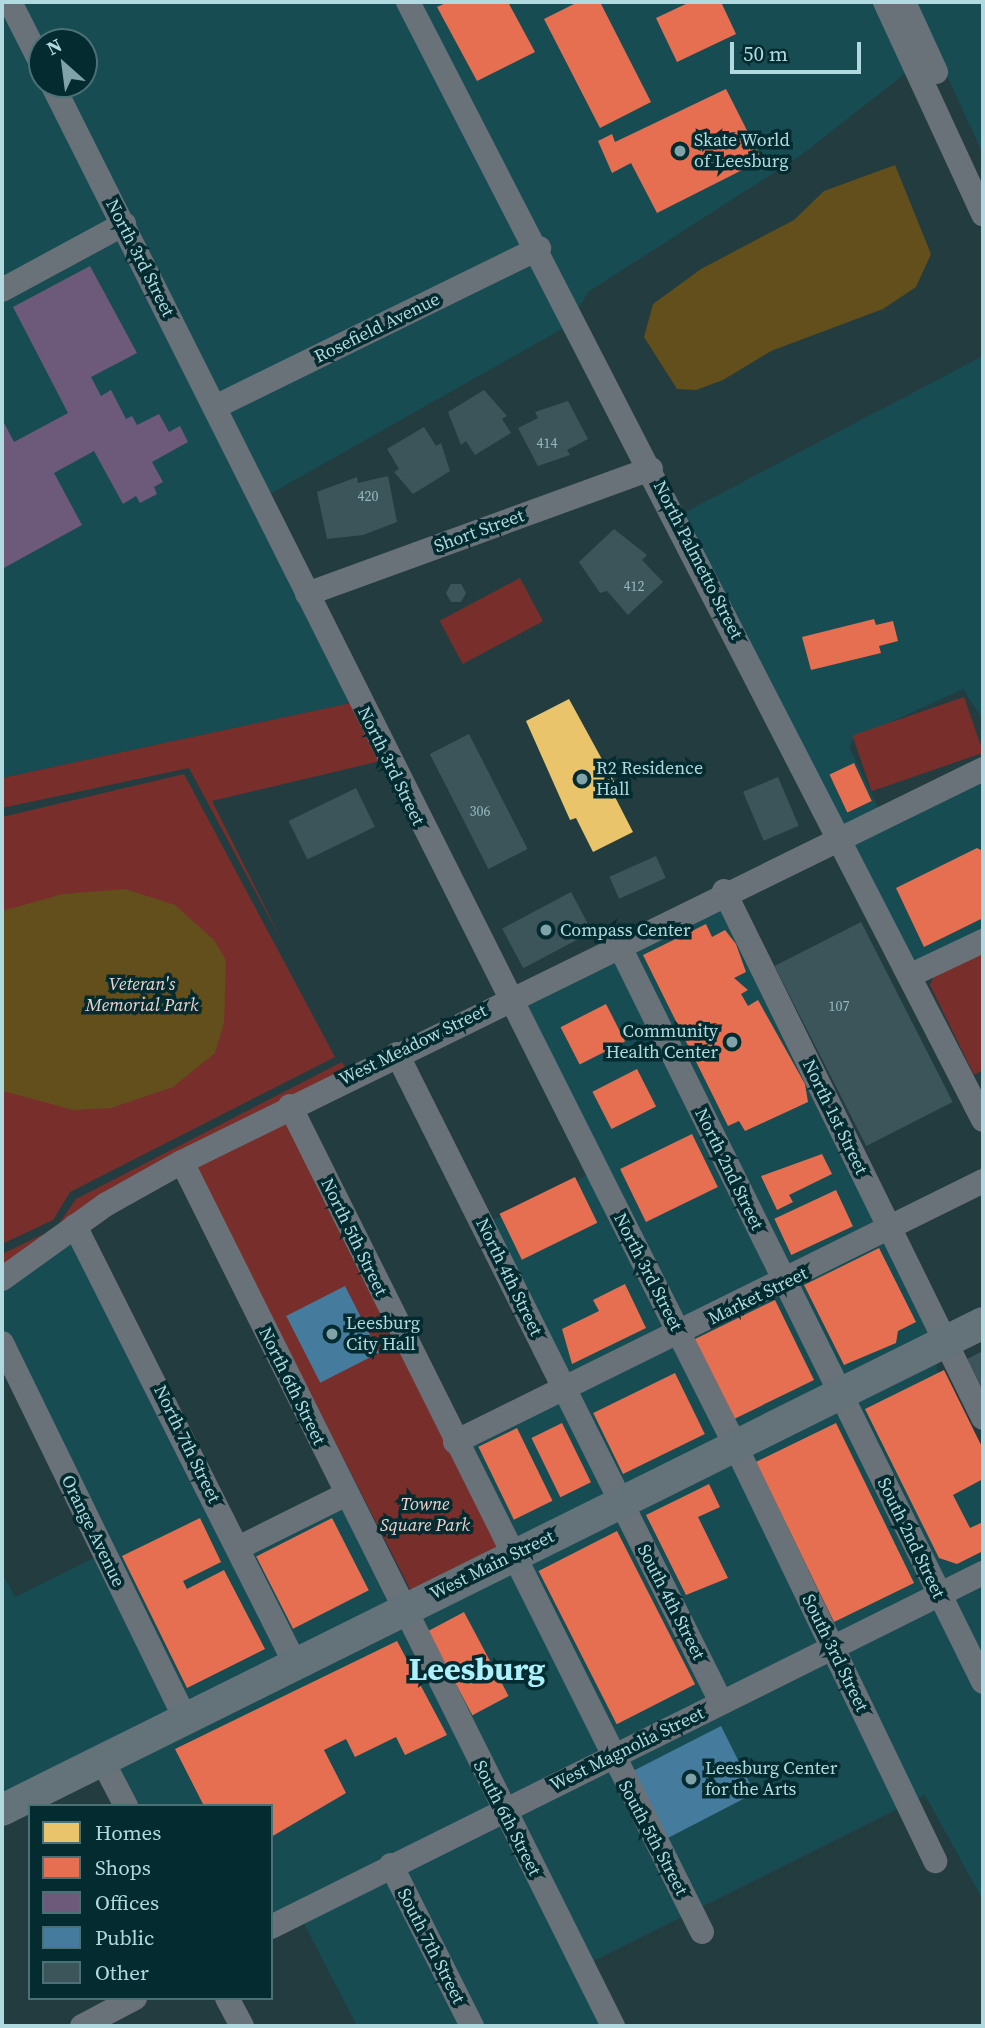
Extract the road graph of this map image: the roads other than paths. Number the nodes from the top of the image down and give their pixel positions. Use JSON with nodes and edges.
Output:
{"nodes":[{"id":1,"x":10,"y":2,"type":"edge"},
{"id":2,"x":408,"y":2,"type":"edge"},
{"id":3,"x":885,"y":2,"type":"edge"},
{"id":4,"x":904,"y":2,"type":"edge"},
{"id":5,"x":28,"y":37,"type":"edge"},
{"id":6,"x":59,"y":98,"type":"edge"},
{"id":7,"x":981,"y":194,"type":"edge"},
{"id":8,"x":124,"y":224,"type":"junction"},
{"id":9,"x":539,"y":248,"type":"junction"},
{"id":10,"x":2,"y":290,"type":"edge"},
{"id":11,"x":215,"y":407,"type":"junction"},
{"id":12,"x":651,"y":469,"type":"junction"},
{"id":13,"x":307,"y":594,"type":"junction"},
{"id":14,"x":983,"y":769,"type":"edge"},
{"id":15,"x":840,"y":837,"type":"junction"},
{"id":16,"x":724,"y":891,"type":"junction"},
{"id":17,"x":983,"y":941,"type":"edge"},
{"id":18,"x":618,"y":943,"type":"junction"},
{"id":19,"x":911,"y":975,"type":"junction"},
{"id":20,"x":507,"y":998,"type":"junction"},
{"id":21,"x":397,"y":1054,"type":"junction"},
{"id":22,"x":290,"y":1106,"type":"junction"},
{"id":23,"x":983,"y":1120,"type":"edge"},
{"id":24,"x":182,"y":1162,"type":"junction"},
{"id":25,"x":983,"y":1181,"type":"edge"},
{"id":26,"x":75,"y":1226,"type":"junction"},
{"id":27,"x":890,"y":1230,"type":"junction"},
{"id":28,"x":2,"y":1279,"type":"edge"},
{"id":29,"x":785,"y":1283,"type":"junction"},
{"id":30,"x":983,"y":1323,"type":"edge"},
{"id":31,"x":679,"y":1334,"type":"junction"},
{"id":32,"x":946,"y":1342,"type":"junction"},
{"id":33,"x":2,"y":1343,"type":"edge"},
{"id":34,"x":565,"y":1390,"type":"junction"},
{"id":35,"x":839,"y":1394,"type":"junction"},
{"id":36,"x":983,"y":1418,"type":"edge"},
{"id":37,"x":455,"y":1442,"type":"junction"},
{"id":38,"x":735,"y":1445,"type":"junction"},
{"id":39,"x":345,"y":1495,"type":"junction"},
{"id":40,"x":620,"y":1502,"type":"junction"},
{"id":41,"x":238,"y":1548,"type":"junction"},
{"id":42,"x":513,"y":1555,"type":"junction"},
{"id":43,"x":983,"y":1573,"type":"edge"},
{"id":44,"x":939,"y":1595,"type":"junction"},
{"id":45,"x":401,"y":1609,"type":"junction"},
{"id":46,"x":832,"y":1648,"type":"junction"},
{"id":47,"x":295,"y":1663,"type":"junction"},
{"id":48,"x":983,"y":1682,"type":"edge"},
{"id":49,"x":721,"y":1702,"type":"junction"},
{"id":50,"x":185,"y":1718,"type":"junction"},
{"id":51,"x":610,"y":1757,"type":"junction"},
{"id":52,"x":102,"y":1760,"type":"junction"},
{"id":53,"x":125,"y":1804,"type":"edge"},
{"id":54,"x":2,"y":1810,"type":"edge"},
{"id":55,"x":502,"y":1810,"type":"junction"},
{"id":56,"x":935,"y":1861,"type":"dead end"},
{"id":57,"x":390,"y":1865,"type":"junction"},
{"id":58,"x":273,"y":1926,"type":"edge"},
{"id":59,"x":702,"y":1932,"type":"dead end"},
{"id":60,"x":131,"y":2000,"type":"edge"},
{"id":61,"x":228,"y":2000,"type":"edge"},
{"id":62,"x":82,"y":2026,"type":"edge"},
{"id":63,"x":242,"y":2026,"type":"edge"},
{"id":64,"x":472,"y":2026,"type":"edge"},
{"id":65,"x":613,"y":2026,"type":"edge"}],
"edges":[{"from":1,"to":5,"type":"street"},
{"from":2,"to":9,"type":"street","name":"North Palmetto Street"},
{"from":3,"to":7,"type":"street"},
{"from":4,"to":7,"type":"street"},
{"from":6,"to":8,"type":"street","name":"North 3rd Street"},
{"from":8,"to":10,"type":"street"},
{"from":8,"to":11,"type":"street","name":"North 3rd Street"},
{"from":9,"to":11,"type":"street","name":"Rosefield Avenue"},
{"from":9,"to":12,"type":"street","name":"North Palmetto Street"},
{"from":11,"to":13,"type":"street","name":"North 3rd Street"},
{"from":12,"to":13,"type":"street","name":"Short Street"},
{"from":12,"to":15,"type":"street","name":"North Palmetto Street"},
{"from":13,"to":20,"type":"street","name":"North 3rd Street"},
{"from":14,"to":15,"type":"street","name":"West Meadow Street"},
{"from":15,"to":16,"type":"street","name":"West Meadow Street"},
{"from":15,"to":19,"type":"street","name":"North Palmetto Street"},
{"from":16,"to":18,"type":"street","name":"West Meadow Street"},
{"from":16,"to":27,"type":"street","name":"North 1st Street"},
{"from":17,"to":19,"type":"street"},
{"from":18,"to":20,"type":"street","name":"West Meadow Street"},
{"from":18,"to":29,"type":"street","name":"North 2nd Street"},
{"from":19,"to":23,"type":"street","name":"North Palmetto Street"},
{"from":20,"to":21,"type":"street","name":"West Meadow Street"},
{"from":20,"to":31,"type":"street","name":"North 3rd Street"},
{"from":21,"to":22,"type":"street","name":"West Meadow Street"},
{"from":21,"to":34,"type":"street","name":"North 4th Street"},
{"from":22,"to":24,"type":"street","name":"West Meadow Street"},
{"from":22,"to":37,"type":"street","name":"North 5th Street"},
{"from":24,"to":26,"type":"street","name":"West Meadow Street"},
{"from":24,"to":39,"type":"street","name":"North 6th Street"},
{"from":25,"to":27,"type":"street","name":"Market Street"},
{"from":26,"to":28,"type":"street","name":"West Meadow Street"},
{"from":26,"to":41,"type":"street","name":"North 7th Street"},
{"from":27,"to":29,"type":"street","name":"Market Street"},
{"from":27,"to":32,"type":"street","name":"North 1st Street"},
{"from":29,"to":31,"type":"street","name":"Market Street"},
{"from":29,"to":35,"type":"street","name":"North 2nd Street"},
{"from":30,"to":32,"type":"main road","name":"West Main Street"},
{"from":31,"to":34,"type":"street","name":"Market Street"},
{"from":31,"to":38,"type":"street","name":"North 3rd Street"},
{"from":32,"to":35,"type":"main road","name":"West Main Street"},
{"from":32,"to":36,"type":"street","name":"North 1st Street"},
{"from":33,"to":50,"type":"street","name":"Orange Avenue"},
{"from":34,"to":37,"type":"street","name":"Market Street"},
{"from":34,"to":40,"type":"street","name":"North 4th Street"},
{"from":35,"to":38,"type":"main road","name":"West Main Street"},
{"from":35,"to":44,"type":"street","name":"South 2nd Street"},
{"from":37,"to":42,"type":"street","name":"North 5th Street"},
{"from":38,"to":40,"type":"main road","name":"West Main Street"},
{"from":38,"to":46,"type":"street","name":"South 3rd Street"},
{"from":39,"to":41,"type":"street"},
{"from":39,"to":45,"type":"street","name":"North 6th Street"},
{"from":40,"to":42,"type":"main road","name":"West Main Street"},
{"from":40,"to":49,"type":"street","name":"South 4th Street"},
{"from":41,"to":47,"type":"street","name":"North 7th Street"},
{"from":42,"to":45,"type":"main road","name":"West Main Street"},
{"from":42,"to":51,"type":"street","name":"South 5th Street"},
{"from":43,"to":44,"type":"street","name":"West Magnolia Street"},
{"from":44,"to":46,"type":"street","name":"West Magnolia Street"},
{"from":44,"to":48,"type":"street","name":"South 2nd Street"},
{"from":45,"to":47,"type":"main road","name":"West Main Street"},
{"from":45,"to":55,"type":"street","name":"South 6th Street"},
{"from":46,"to":49,"type":"street","name":"West Magnolia Street"},
{"from":46,"to":56,"type":"street","name":"South 3rd Street"},
{"from":47,"to":50,"type":"main road","name":"West Main Street"},
{"from":49,"to":51,"type":"street","name":"West Magnolia Street"},
{"from":50,"to":52,"type":"main road","name":"West Main Street"},
{"from":51,"to":55,"type":"street","name":"West Magnolia Street"},
{"from":51,"to":59,"type":"street","name":"South 5th Street"},
{"from":52,"to":53,"type":"street"},
{"from":52,"to":54,"type":"main road","name":"West Main Street"},
{"from":55,"to":57,"type":"street","name":"West Magnolia Street"},
{"from":55,"to":65,"type":"street","name":"South 6th Street"},
{"from":57,"to":58,"type":"street","name":"West Magnolia Street"},
{"from":57,"to":64,"type":"street","name":"South 7th Street"},
{"from":60,"to":62,"type":"street"},
{"from":61,"to":63,"type":"street"}]}
